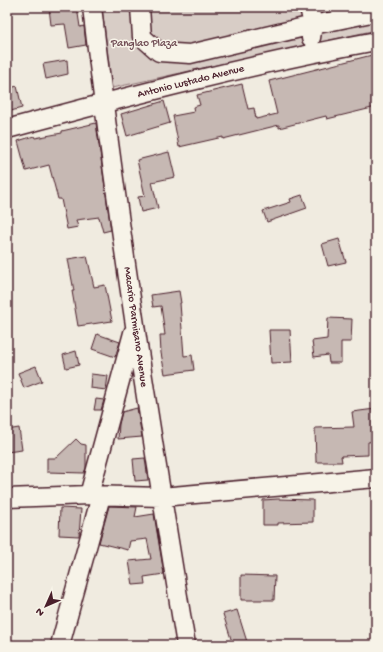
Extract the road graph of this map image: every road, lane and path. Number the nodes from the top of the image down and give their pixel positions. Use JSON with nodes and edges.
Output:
{"nodes":[{"id":1,"x":92,"y":7,"type":"edge"},
{"id":2,"x":140,"y":7,"type":"edge"},
{"id":3,"x":309,"y":7,"type":"edge"},
{"id":4,"x":376,"y":12,"type":"edge"},
{"id":5,"x":313,"y":25,"type":"junction"},
{"id":6,"x":376,"y":41,"type":"edge"},
{"id":7,"x":310,"y":53,"type":"junction"},
{"id":8,"x":103,"y":103,"type":"junction"},
{"id":9,"x":7,"y":129,"type":"edge"},
{"id":10,"x":134,"y":327,"type":"junction"},
{"id":11,"x":376,"y":478,"type":"edge"},
{"id":12,"x":95,"y":496,"type":"junction"},
{"id":13,"x":161,"y":497,"type":"junction"},
{"id":14,"x":7,"y":498,"type":"edge"},
{"id":15,"x":60,"y":645,"type":"edge"},
{"id":16,"x":186,"y":645,"type":"edge"}],
"edges":[{"from":1,"to":8,"type":"street","name":"Macario Parmisano Avenue"},
{"from":2,"to":5,"type":"street"},
{"from":3,"to":5,"type":"street"},
{"from":4,"to":5,"type":"street"},
{"from":5,"to":7,"type":"street"},
{"from":6,"to":7,"type":"street","name":"Antonio Lustado Avenue"},
{"from":7,"to":8,"type":"street","name":"Antonio Lustado Avenue"},
{"from":8,"to":9,"type":"street","name":"Antonio Lustado Avenue"},
{"from":8,"to":10,"type":"street","name":"Macario Parmisano Avenue"},
{"from":10,"to":12,"type":"street"},
{"from":10,"to":13,"type":"street","name":"Macario Parmisano Avenue"},
{"from":11,"to":13,"type":"street"},
{"from":12,"to":13,"type":"street"},
{"from":12,"to":14,"type":"street"},
{"from":12,"to":15,"type":"street"},
{"from":13,"to":16,"type":"street","name":"Macario Parmisano Avenue"}]}
